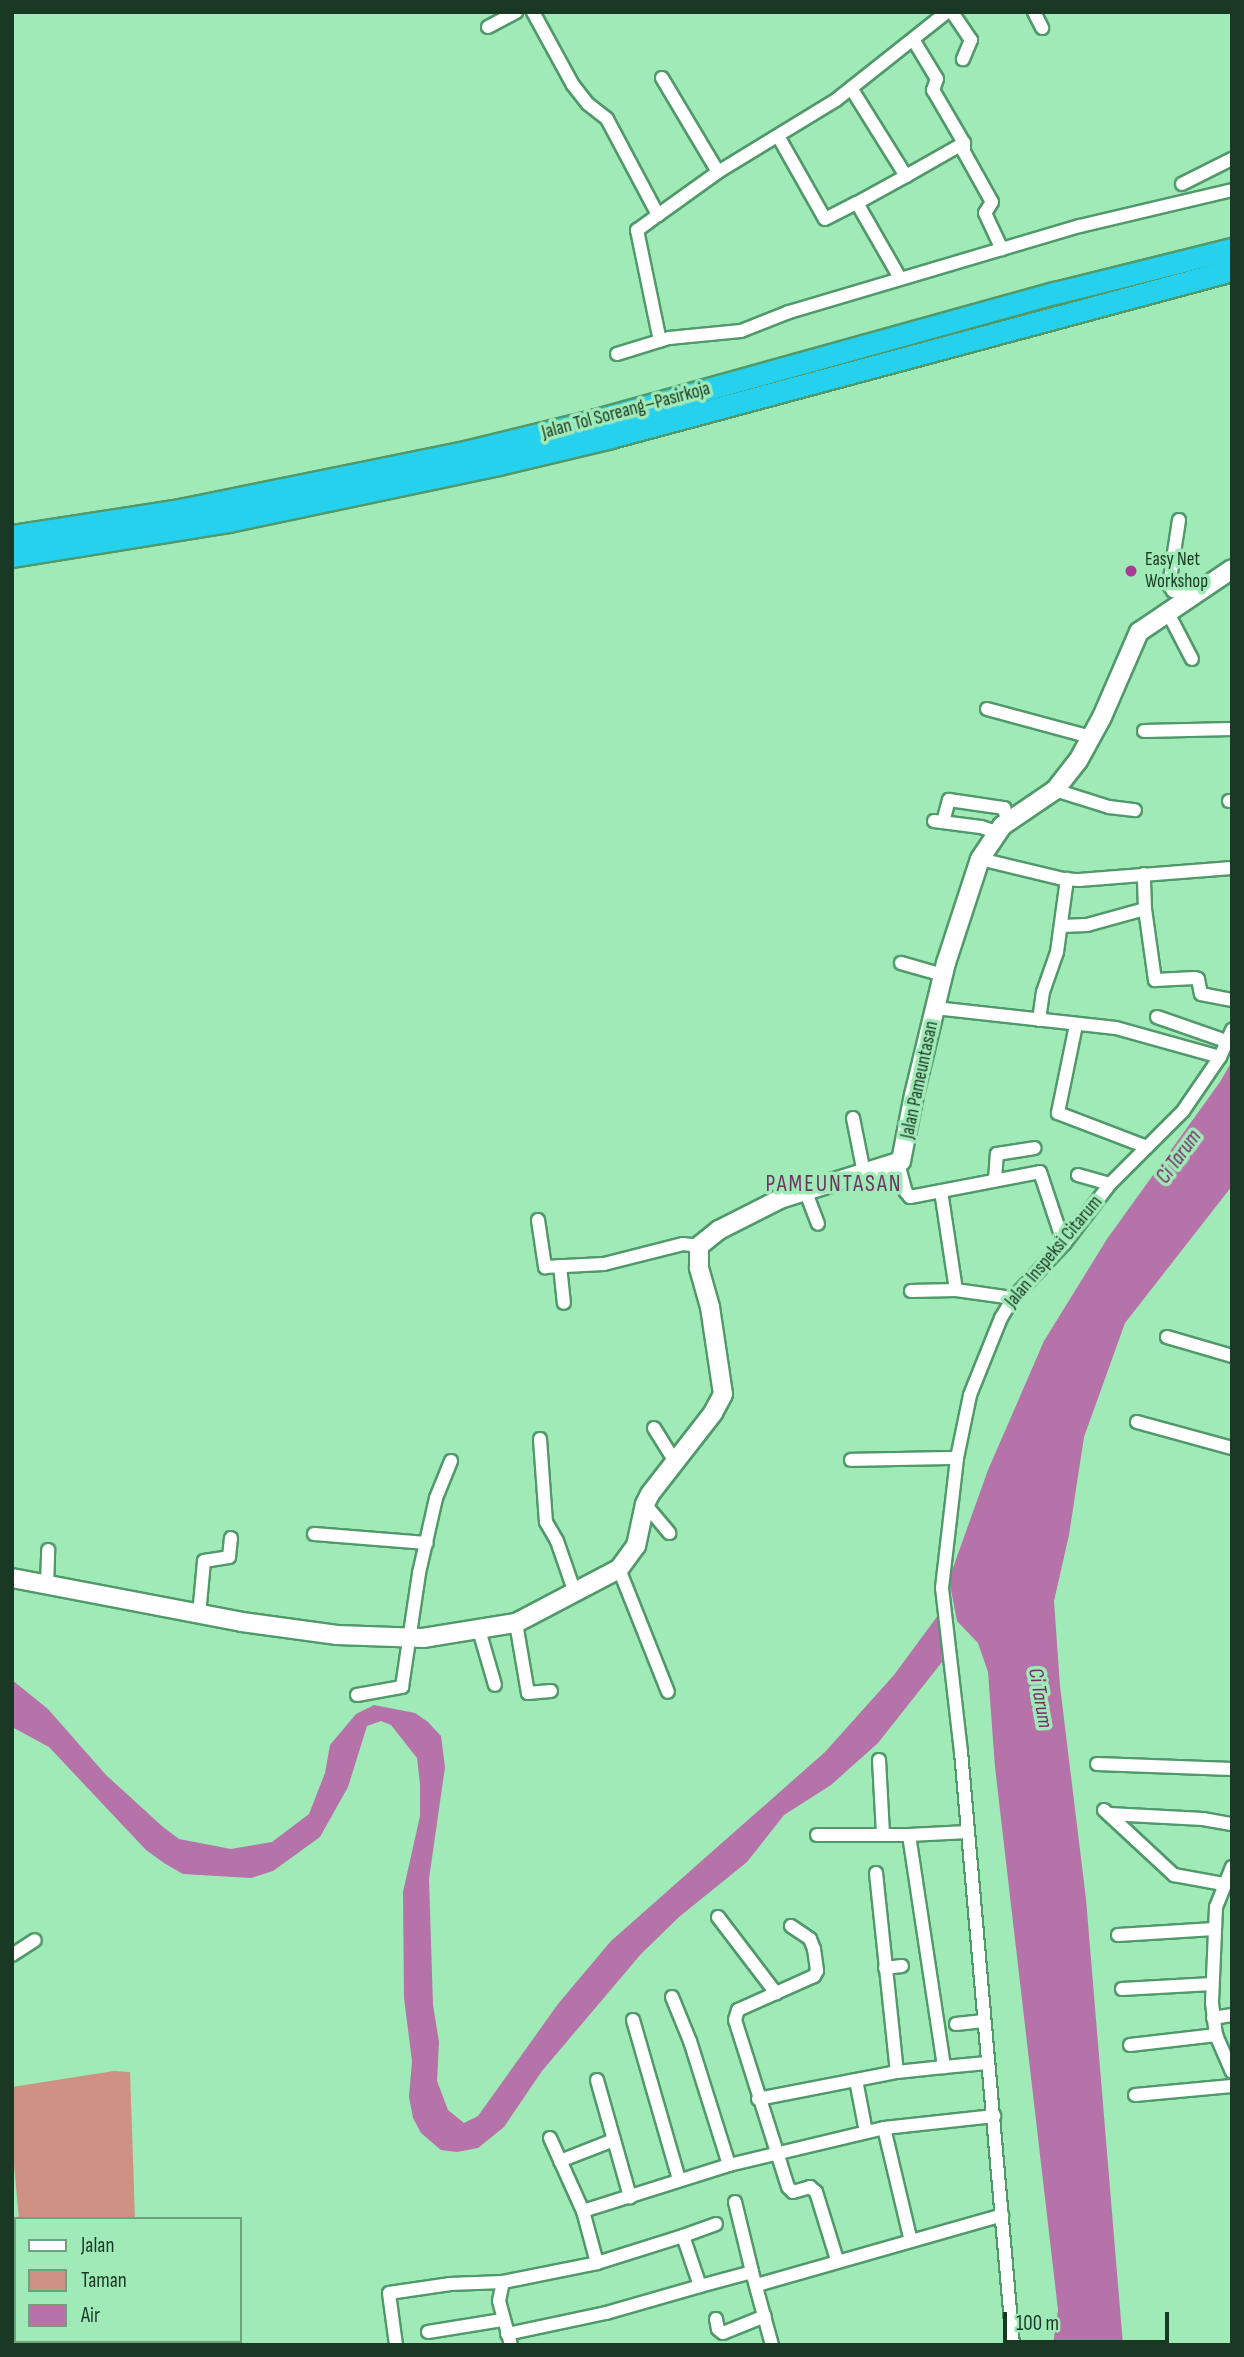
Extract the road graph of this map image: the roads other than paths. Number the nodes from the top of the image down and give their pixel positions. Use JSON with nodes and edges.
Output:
{"nodes":[{"id":1,"x":516,"y":12,"type":"edge"},
{"id":2,"x":533,"y":12,"type":"edge"},
{"id":3,"x":950,"y":12,"type":"edge"},
{"id":4,"x":1034,"y":12,"type":"edge"},
{"id":5,"x":488,"y":27,"type":"dead end"},
{"id":6,"x":1042,"y":28,"type":"dead end"},
{"id":7,"x":914,"y":41,"type":"junction"},
{"id":8,"x":963,"y":59,"type":"dead end"},
{"id":9,"x":662,"y":78,"type":"dead end"},
{"id":10,"x":851,"y":88,"type":"junction"},
{"id":11,"x":778,"y":136,"type":"junction"},
{"id":12,"x":964,"y":143,"type":"junction"},
{"id":13,"x":1232,"y":159,"type":"edge"},
{"id":14,"x":718,"y":172,"type":"junction"},
{"id":15,"x":906,"y":176,"type":"junction"},
{"id":16,"x":1182,"y":184,"type":"dead end"},
{"id":17,"x":1232,"y":190,"type":"edge"},
{"id":18,"x":857,"y":203,"type":"junction"},
{"id":19,"x":658,"y":215,"type":"junction"},
{"id":20,"x":1232,"y":248,"type":"edge"},
{"id":21,"x":1002,"y":249,"type":"junction"},
{"id":22,"x":1232,"y":270,"type":"edge"},
{"id":23,"x":900,"y":278,"type":"junction"},
{"id":24,"x":660,"y":341,"type":"junction"},
{"id":25,"x":617,"y":354,"type":"dead end"},
{"id":26,"x":1179,"y":520,"type":"dead end"},
{"id":27,"x":12,"y":536,"type":"edge"},
{"id":28,"x":12,"y":556,"type":"edge"},
{"id":29,"x":1232,"y":569,"type":"edge"},
{"id":30,"x":1189,"y":596,"type":"junction"},
{"id":31,"x":1167,"y":611,"type":"junction"},
{"id":32,"x":1192,"y":660,"type":"dead end"},
{"id":33,"x":987,"y":709,"type":"dead end"},
{"id":34,"x":1232,"y":729,"type":"edge"},
{"id":35,"x":1144,"y":731,"type":"dead end"},
{"id":36,"x":1091,"y":737,"type":"junction"},
{"id":37,"x":1055,"y":790,"type":"junction"},
{"id":38,"x":1135,"y":810,"type":"dead end"},
{"id":39,"x":1002,"y":827,"type":"junction"},
{"id":40,"x":980,"y":859,"type":"junction"},
{"id":41,"x":1232,"y":868,"type":"edge"},
{"id":42,"x":1144,"y":874,"type":"junction"},
{"id":43,"x":1067,"y":879,"type":"junction"},
{"id":44,"x":1145,"y":909,"type":"junction"},
{"id":45,"x":1060,"y":926,"type":"junction"},
{"id":46,"x":901,"y":963,"type":"dead end"},
{"id":47,"x":943,"y":975,"type":"junction"},
{"id":48,"x":1232,"y":1000,"type":"edge"},
{"id":49,"x":935,"y":1007,"type":"junction"},
{"id":50,"x":1157,"y":1017,"type":"dead end"},
{"id":51,"x":1039,"y":1020,"type":"junction"},
{"id":52,"x":1076,"y":1025,"type":"junction"},
{"id":53,"x":1229,"y":1036,"type":"edge"},
{"id":54,"x":1220,"y":1057,"type":"junction"},
{"id":55,"x":853,"y":1118,"type":"dead end"},
{"id":56,"x":1147,"y":1147,"type":"junction"},
{"id":57,"x":1035,"y":1148,"type":"dead end"},
{"id":58,"x":898,"y":1163,"type":"junction"},
{"id":59,"x":864,"y":1173,"type":"junction"},
{"id":60,"x":1078,"y":1175,"type":"dead end"},
{"id":61,"x":995,"y":1180,"type":"junction"},
{"id":62,"x":1110,"y":1184,"type":"junction"},
{"id":63,"x":805,"y":1190,"type":"junction"},
{"id":64,"x":941,"y":1191,"type":"junction"},
{"id":65,"x":538,"y":1220,"type":"dead end"},
{"id":66,"x":818,"y":1224,"type":"dead end"},
{"id":67,"x":1064,"y":1244,"type":"junction"},
{"id":68,"x":699,"y":1246,"type":"junction"},
{"id":69,"x":560,"y":1266,"type":"junction"},
{"id":70,"x":957,"y":1290,"type":"junction"},
{"id":71,"x":911,"y":1291,"type":"dead end"},
{"id":72,"x":1013,"y":1297,"type":"junction"},
{"id":73,"x":564,"y":1303,"type":"dead end"},
{"id":74,"x":1167,"y":1337,"type":"dead end"},
{"id":75,"x":1232,"y":1356,"type":"edge"},
{"id":76,"x":1137,"y":1422,"type":"dead end"},
{"id":77,"x":654,"y":1428,"type":"dead end"},
{"id":78,"x":540,"y":1439,"type":"dead end"},
{"id":79,"x":1232,"y":1448,"type":"edge"},
{"id":80,"x":957,"y":1458,"type":"junction"},
{"id":81,"x":851,"y":1460,"type":"dead end"},
{"id":82,"x":451,"y":1461,"type":"dead end"},
{"id":83,"x":675,"y":1461,"type":"junction"},
{"id":84,"x":645,"y":1504,"type":"junction"},
{"id":85,"x":669,"y":1533,"type":"dead end"},
{"id":86,"x":314,"y":1534,"type":"dead end"},
{"id":87,"x":231,"y":1538,"type":"dead end"},
{"id":88,"x":427,"y":1543,"type":"junction"},
{"id":89,"x":48,"y":1549,"type":"dead end"},
{"id":90,"x":619,"y":1569,"type":"junction"},
{"id":91,"x":12,"y":1578,"type":"edge"},
{"id":92,"x":47,"y":1585,"type":"junction"},
{"id":93,"x":575,"y":1593,"type":"junction"},
{"id":94,"x":199,"y":1615,"type":"junction"},
{"id":95,"x":516,"y":1623,"type":"junction"},
{"id":96,"x":479,"y":1630,"type":"junction"},
{"id":97,"x":407,"y":1637,"type":"junction"},
{"id":98,"x":495,"y":1685,"type":"dead end"},
{"id":99,"x":551,"y":1691,"type":"dead end"},
{"id":100,"x":668,"y":1692,"type":"dead end"},
{"id":101,"x":357,"y":1695,"type":"dead end"},
{"id":102,"x":879,"y":1760,"type":"dead end"},
{"id":103,"x":1097,"y":1764,"type":"dead end"},
{"id":104,"x":1232,"y":1769,"type":"edge"},
{"id":105,"x":1232,"y":1824,"type":"edge"},
{"id":106,"x":968,"y":1832,"type":"junction"},
{"id":107,"x":817,"y":1835,"type":"dead end"},
{"id":108,"x":883,"y":1835,"type":"junction"},
{"id":109,"x":909,"y":1835,"type":"junction"},
{"id":110,"x":1232,"y":1867,"type":"edge"},
{"id":111,"x":876,"y":1873,"type":"dead end"},
{"id":112,"x":1223,"y":1884,"type":"junction"},
{"id":113,"x":718,"y":1917,"type":"dead end"},
{"id":114,"x":791,"y":1926,"type":"dead end"},
{"id":115,"x":1214,"y":1929,"type":"junction"},
{"id":116,"x":1118,"y":1936,"type":"dead end"},
{"id":117,"x":35,"y":1940,"type":"dead end"},
{"id":118,"x":12,"y":1955,"type":"edge"},
{"id":119,"x":902,"y":1966,"type":"dead end"},
{"id":120,"x":886,"y":1968,"type":"junction"},
{"id":121,"x":1212,"y":1984,"type":"junction"},
{"id":122,"x":1122,"y":1989,"type":"dead end"},
{"id":123,"x":776,"y":1993,"type":"junction"},
{"id":124,"x":672,"y":1997,"type":"dead end"},
{"id":125,"x":1232,"y":2015,"type":"edge"},
{"id":126,"x":1213,"y":2018,"type":"junction"},
{"id":127,"x":633,"y":2020,"type":"dead end"},
{"id":128,"x":984,"y":2021,"type":"junction"},
{"id":129,"x":956,"y":2024,"type":"dead end"},
{"id":130,"x":1216,"y":2035,"type":"junction"},
{"id":131,"x":1130,"y":2045,"type":"dead end"},
{"id":132,"x":987,"y":2063,"type":"junction"},
{"id":133,"x":944,"y":2067,"type":"junction"},
{"id":134,"x":1232,"y":2071,"type":"edge"},
{"id":135,"x":897,"y":2072,"type":"junction"},
{"id":136,"x":597,"y":2080,"type":"dead end"},
{"id":137,"x":856,"y":2080,"type":"junction"},
{"id":138,"x":1232,"y":2086,"type":"edge"},
{"id":139,"x":1135,"y":2095,"type":"dead end"},
{"id":140,"x":758,"y":2099,"type":"junction"},
{"id":141,"x":994,"y":2116,"type":"junction"},
{"id":142,"x":884,"y":2128,"type":"junction"},
{"id":143,"x":866,"y":2132,"type":"junction"},
{"id":144,"x":551,"y":2138,"type":"dead end"},
{"id":145,"x":614,"y":2140,"type":"junction"},
{"id":146,"x":776,"y":2154,"type":"junction"},
{"id":147,"x":560,"y":2161,"type":"junction"},
{"id":148,"x":729,"y":2165,"type":"junction"},
{"id":149,"x":679,"y":2179,"type":"junction"},
{"id":150,"x":630,"y":2197,"type":"junction"},
{"id":151,"x":735,"y":2202,"type":"dead end"},
{"id":152,"x":583,"y":2211,"type":"junction"},
{"id":153,"x":1002,"y":2215,"type":"junction"},
{"id":154,"x":716,"y":2224,"type":"dead end"},
{"id":155,"x":683,"y":2236,"type":"junction"},
{"id":156,"x":911,"y":2241,"type":"junction"},
{"id":157,"x":837,"y":2260,"type":"junction"},
{"id":158,"x":597,"y":2263,"type":"junction"},
{"id":159,"x":752,"y":2272,"type":"junction"},
{"id":160,"x":503,"y":2282,"type":"junction"},
{"id":161,"x":757,"y":2285,"type":"junction"},
{"id":162,"x":701,"y":2286,"type":"junction"},
{"id":163,"x":765,"y":2316,"type":"junction"},
{"id":164,"x":716,"y":2319,"type":"dead end"},
{"id":165,"x":502,"y":2320,"type":"junction"},
{"id":166,"x":428,"y":2332,"type":"dead end"},
{"id":167,"x":509,"y":2339,"type":"edge"},
{"id":168,"x":396,"y":2345,"type":"edge"},
{"id":169,"x":772,"y":2345,"type":"edge"},
{"id":170,"x":1013,"y":2345,"type":"edge"}],
"edges":[{"from":1,"to":5,"type":"street"},
{"from":2,"to":19,"type":"street"},
{"from":3,"to":7,"type":"street"},
{"from":3,"to":8,"type":"street"},
{"from":4,"to":6,"type":"street"},
{"from":7,"to":10,"type":"street"},
{"from":7,"to":12,"type":"street"},
{"from":9,"to":14,"type":"street"},
{"from":10,"to":11,"type":"street"},
{"from":10,"to":15,"type":"street"},
{"from":11,"to":14,"type":"street"},
{"from":11,"to":18,"type":"street"},
{"from":12,"to":15,"type":"street"},
{"from":12,"to":21,"type":"street"},
{"from":13,"to":16,"type":"street"},
{"from":14,"to":19,"type":"street"},
{"from":15,"to":18,"type":"street"},
{"from":17,"to":21,"type":"street"},
{"from":18,"to":23,"type":"street"},
{"from":19,"to":24,"type":"street"},
{"from":20,"to":27,"type":"highway","name":"Jalan Tol Soreang–Pasirkoja"},
{"from":21,"to":23,"type":"street"},
{"from":22,"to":28,"type":"highway","name":"Jalan Tol Soreang–Pasirkoja"},
{"from":23,"to":24,"type":"street"},
{"from":24,"to":25,"type":"street"},
{"from":26,"to":30,"type":"street"},
{"from":29,"to":30,"type":"street","name":"Jalan Pameuntasan"},
{"from":30,"to":31,"type":"street","name":"Jalan Pameuntasan"},
{"from":31,"to":32,"type":"street"},
{"from":31,"to":36,"type":"street","name":"Jalan Pameuntasan"},
{"from":33,"to":36,"type":"street"},
{"from":34,"to":35,"type":"street"},
{"from":36,"to":37,"type":"street","name":"Jalan Pameuntasan"},
{"from":37,"to":38,"type":"street"},
{"from":37,"to":39,"type":"street","name":"Jalan Pameuntasan"},
{"from":39,"to":39,"type":"street"},
{"from":39,"to":40,"type":"street","name":"Jalan Pameuntasan"},
{"from":40,"to":43,"type":"street"},
{"from":40,"to":47,"type":"street","name":"Jalan Pameuntasan"},
{"from":41,"to":42,"type":"street"},
{"from":42,"to":43,"type":"street"},
{"from":42,"to":44,"type":"street"},
{"from":43,"to":45,"type":"street"},
{"from":44,"to":45,"type":"street"},
{"from":44,"to":48,"type":"street"},
{"from":45,"to":51,"type":"street"},
{"from":46,"to":47,"type":"street"},
{"from":47,"to":49,"type":"street","name":"Jalan Pameuntasan"},
{"from":49,"to":51,"type":"street"},
{"from":49,"to":58,"type":"street","name":"Jalan Pameuntasan"},
{"from":50,"to":53,"type":"street"},
{"from":51,"to":52,"type":"street"},
{"from":52,"to":54,"type":"street"},
{"from":52,"to":56,"type":"street"},
{"from":53,"to":54,"type":"street","name":"Jalan Inspeksi Citarum"},
{"from":54,"to":56,"type":"street","name":"Jalan Inspeksi Citarum"},
{"from":55,"to":59,"type":"street"},
{"from":56,"to":62,"type":"street","name":"Jalan Inspeksi Citarum"},
{"from":57,"to":61,"type":"street"},
{"from":58,"to":59,"type":"street","name":"Jalan Pameuntasan"},
{"from":58,"to":64,"type":"street"},
{"from":59,"to":63,"type":"street","name":"Jalan Pameuntasan"},
{"from":60,"to":62,"type":"street"},
{"from":61,"to":64,"type":"street"},
{"from":61,"to":67,"type":"street"},
{"from":62,"to":67,"type":"street","name":"Jalan Inspeksi Citarum"},
{"from":63,"to":66,"type":"street"},
{"from":63,"to":68,"type":"street","name":"Jalan Pameuntasan"},
{"from":64,"to":70,"type":"street"},
{"from":65,"to":69,"type":"street"},
{"from":67,"to":72,"type":"street","name":"Jalan Inspeksi Citarum"},
{"from":68,"to":69,"type":"street"},
{"from":68,"to":83,"type":"street"},
{"from":69,"to":73,"type":"street"},
{"from":70,"to":71,"type":"street"},
{"from":70,"to":72,"type":"street"},
{"from":72,"to":80,"type":"street","name":"Jalan Inspeksi Citarum"},
{"from":74,"to":75,"type":"street"},
{"from":76,"to":79,"type":"street"},
{"from":77,"to":83,"type":"street"},
{"from":78,"to":93,"type":"street"},
{"from":80,"to":81,"type":"street"},
{"from":80,"to":106,"type":"street","name":"Jalan Inspeksi Citarum"},
{"from":82,"to":88,"type":"street"},
{"from":83,"to":84,"type":"street"},
{"from":84,"to":85,"type":"street"},
{"from":84,"to":90,"type":"street"},
{"from":86,"to":88,"type":"street"},
{"from":87,"to":94,"type":"street"},
{"from":88,"to":97,"type":"street"},
{"from":89,"to":92,"type":"street"},
{"from":90,"to":93,"type":"street"},
{"from":90,"to":100,"type":"street"},
{"from":91,"to":92,"type":"street"},
{"from":92,"to":94,"type":"street"},
{"from":93,"to":95,"type":"street"},
{"from":94,"to":97,"type":"street"},
{"from":95,"to":96,"type":"street"},
{"from":95,"to":99,"type":"street"},
{"from":96,"to":97,"type":"street"},
{"from":96,"to":98,"type":"street"},
{"from":97,"to":101,"type":"street"},
{"from":102,"to":108,"type":"street"},
{"from":103,"to":104,"type":"street"},
{"from":105,"to":112,"type":"street"},
{"from":106,"to":109,"type":"street"},
{"from":106,"to":128,"type":"street","name":"Jalan Inspeksi Citarum"},
{"from":107,"to":108,"type":"street"},
{"from":108,"to":109,"type":"street"},
{"from":109,"to":133,"type":"street"},
{"from":110,"to":112,"type":"street"},
{"from":111,"to":120,"type":"street"},
{"from":112,"to":115,"type":"street"},
{"from":113,"to":123,"type":"street"},
{"from":114,"to":123,"type":"street"},
{"from":115,"to":116,"type":"street"},
{"from":115,"to":121,"type":"street"},
{"from":117,"to":118,"type":"street"},
{"from":119,"to":120,"type":"street"},
{"from":120,"to":135,"type":"street"},
{"from":121,"to":122,"type":"street"},
{"from":121,"to":126,"type":"street"},
{"from":123,"to":140,"type":"street"},
{"from":124,"to":148,"type":"street"},
{"from":125,"to":126,"type":"street"},
{"from":126,"to":130,"type":"street"},
{"from":127,"to":149,"type":"street"},
{"from":128,"to":129,"type":"street"},
{"from":128,"to":132,"type":"street","name":"Jalan Inspeksi Citarum"},
{"from":130,"to":131,"type":"street"},
{"from":130,"to":134,"type":"street"},
{"from":132,"to":133,"type":"street"},
{"from":132,"to":141,"type":"street","name":"Jalan Inspeksi Citarum"},
{"from":133,"to":135,"type":"street"},
{"from":135,"to":137,"type":"street"},
{"from":136,"to":145,"type":"street"},
{"from":137,"to":140,"type":"street"},
{"from":137,"to":143,"type":"street"},
{"from":138,"to":139,"type":"street"},
{"from":140,"to":146,"type":"street"},
{"from":141,"to":142,"type":"street"},
{"from":141,"to":153,"type":"street","name":"Jalan Inspeksi Citarum"},
{"from":142,"to":143,"type":"street"},
{"from":142,"to":156,"type":"street"},
{"from":143,"to":146,"type":"street"},
{"from":144,"to":147,"type":"street"},
{"from":145,"to":147,"type":"street"},
{"from":145,"to":150,"type":"street"},
{"from":146,"to":148,"type":"street"},
{"from":146,"to":157,"type":"street"},
{"from":147,"to":152,"type":"street"},
{"from":148,"to":149,"type":"street"},
{"from":149,"to":150,"type":"street"},
{"from":150,"to":152,"type":"street"},
{"from":151,"to":159,"type":"street"},
{"from":152,"to":158,"type":"street"},
{"from":153,"to":156,"type":"street"},
{"from":153,"to":170,"type":"street","name":"Jalan Inspeksi Citarum"},
{"from":154,"to":155,"type":"street"},
{"from":155,"to":158,"type":"street"},
{"from":155,"to":162,"type":"street"},
{"from":156,"to":157,"type":"street"},
{"from":157,"to":161,"type":"street"},
{"from":158,"to":160,"type":"street"},
{"from":159,"to":161,"type":"street"},
{"from":159,"to":162,"type":"street"},
{"from":160,"to":165,"type":"street"},
{"from":160,"to":168,"type":"street"},
{"from":161,"to":163,"type":"street"},
{"from":162,"to":167,"type":"street"},
{"from":163,"to":164,"type":"street"},
{"from":163,"to":169,"type":"street"},
{"from":165,"to":166,"type":"street"},
{"from":165,"to":167,"type":"street"}]}
